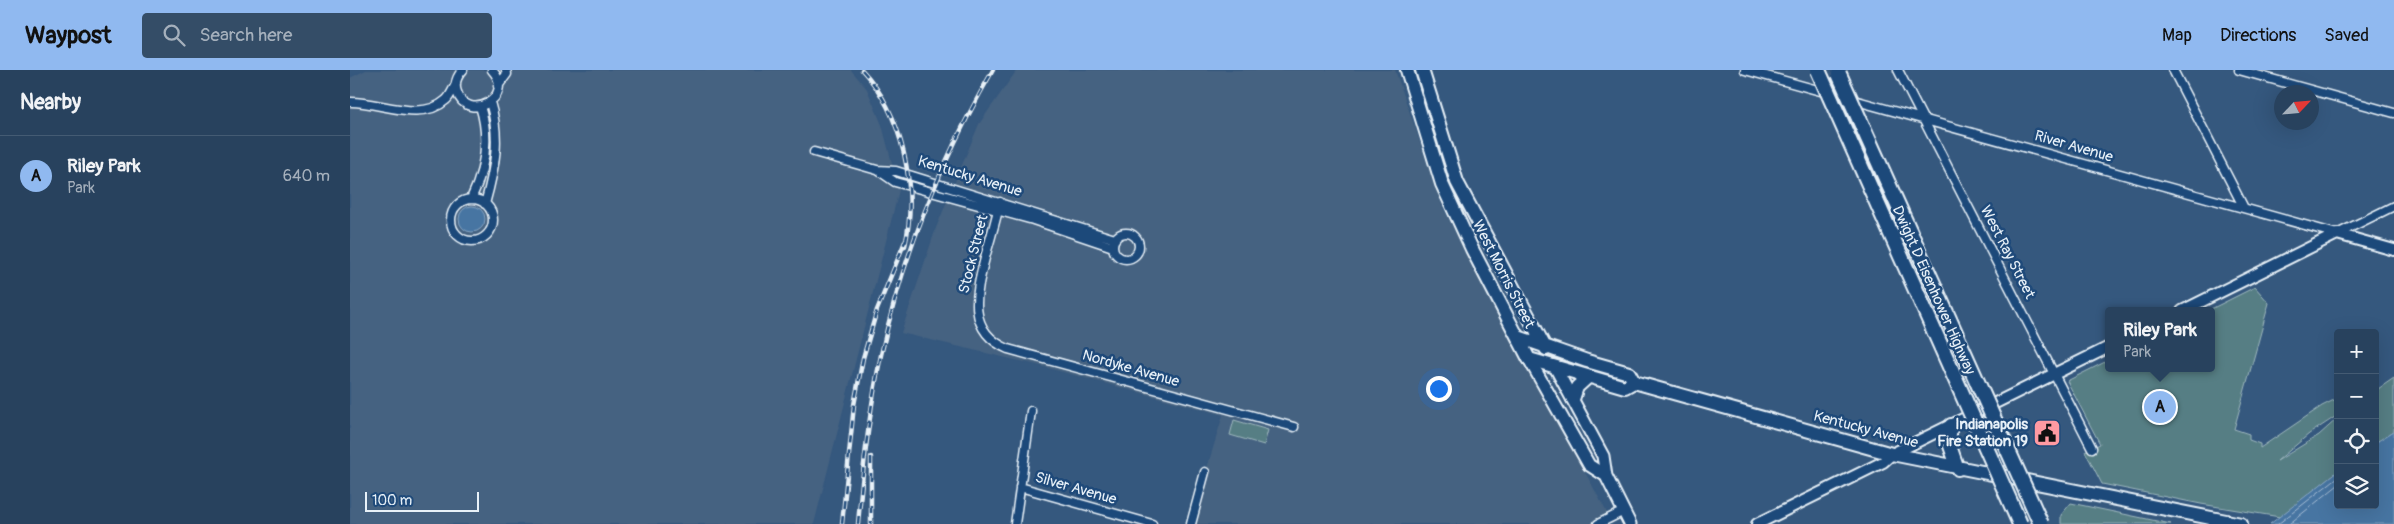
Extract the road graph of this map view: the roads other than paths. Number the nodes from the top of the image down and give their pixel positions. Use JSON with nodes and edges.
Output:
{"nodes":[{"id":1,"x":463,"y":70,"type":"edge"},
{"id":2,"x":492,"y":70,"type":"edge"},
{"id":3,"x":506,"y":70,"type":"edge"},
{"id":4,"x":1407,"y":70,"type":"edge"},
{"id":5,"x":1414,"y":70,"type":"edge"},
{"id":6,"x":1422,"y":70,"type":"edge"},
{"id":7,"x":1748,"y":70,"type":"edge"},
{"id":8,"x":1818,"y":70,"type":"edge"},
{"id":9,"x":1898,"y":70,"type":"edge"},
{"id":10,"x":2172,"y":70,"type":"edge"},
{"id":11,"x":2239,"y":70,"type":"edge"},
{"id":12,"x":1840,"y":74,"type":"dead end"},
{"id":13,"x":456,"y":77,"type":"edge"},
{"id":14,"x":498,"y":87,"type":"junction"},
{"id":15,"x":447,"y":100,"type":"junction"},
{"id":16,"x":350,"y":102,"type":"edge"},
{"id":17,"x":464,"y":102,"type":"junction"},
{"id":18,"x":490,"y":102,"type":"junction"},
{"id":19,"x":480,"y":106,"type":"junction"},
{"id":20,"x":2394,"y":113,"type":"edge"},
{"id":21,"x":1923,"y":119,"type":"junction"},
{"id":22,"x":1438,"y":120,"type":"junction"},
{"id":23,"x":1427,"y":140,"type":"junction"},
{"id":24,"x":814,"y":152,"type":"dead end"},
{"id":25,"x":877,"y":170,"type":"junction"},
{"id":26,"x":470,"y":199,"type":"junction"},
{"id":27,"x":1000,"y":202,"type":"junction"},
{"id":28,"x":485,"y":204,"type":"junction"},
{"id":29,"x":2394,"y":206,"type":"edge"},
{"id":30,"x":2244,"y":208,"type":"junction"},
{"id":31,"x":1472,"y":210,"type":"junction"},
{"id":32,"x":998,"y":211,"type":"junction"},
{"id":33,"x":2337,"y":234,"type":"junction"},
{"id":34,"x":2394,"y":250,"type":"edge"},
{"id":35,"x":2190,"y":307,"type":"edge"},
{"id":36,"x":977,"y":313,"type":"joint"},
{"id":37,"x":1518,"y":337,"type":"junction"},
{"id":38,"x":1545,"y":347,"type":"junction"},
{"id":39,"x":2105,"y":349,"type":"edge"},
{"id":40,"x":1530,"y":359,"type":"junction"},
{"id":41,"x":1555,"y":367,"type":"junction"},
{"id":42,"x":2055,"y":373,"type":"junction"},
{"id":43,"x":1588,"y":377,"type":"junction"},
{"id":44,"x":1634,"y":382,"type":"junction"},
{"id":45,"x":1573,"y":399,"type":"junction"},
{"id":46,"x":1031,"y":411,"type":"dead end"},
{"id":47,"x":1951,"y":425,"type":"junction"},
{"id":48,"x":1294,"y":427,"type":"dead end"},
{"id":49,"x":2092,"y":448,"type":"dead end"},
{"id":50,"x":1892,"y":454,"type":"junction"},
{"id":51,"x":1958,"y":468,"type":"junction"},
{"id":52,"x":1205,"y":472,"type":"dead end"},
{"id":53,"x":1606,"y":476,"type":"junction"},
{"id":54,"x":1020,"y":487,"type":"junction"},
{"id":55,"x":1624,"y":511,"type":"junction"},
{"id":56,"x":1015,"y":524,"type":"edge"},
{"id":57,"x":1152,"y":524,"type":"edge"},
{"id":58,"x":1190,"y":524,"type":"edge"},
{"id":59,"x":1598,"y":524,"type":"edge"},
{"id":60,"x":1630,"y":524,"type":"edge"},
{"id":61,"x":1757,"y":524,"type":"edge"},
{"id":62,"x":2020,"y":524,"type":"edge"},
{"id":63,"x":2041,"y":524,"type":"edge"},
{"id":64,"x":2241,"y":524,"type":"edge"}],
"edges":[{"from":1,"to":13,"type":"street"},
{"from":2,"to":14,"type":"street"},
{"from":3,"to":14,"type":"street"},
{"from":4,"to":23,"type":"main road","name":"West Morris Street"},
{"from":5,"to":22,"type":"main road"},
{"from":6,"to":22,"type":"main road","name":"West Morris Street"},
{"from":7,"to":21,"type":"street","name":"River Avenue"},
{"from":8,"to":62,"type":"highway","name":"Dwight D Eisenhower Highway","bridge":true},
{"from":9,"to":21,"type":"street","name":"West Ray Street"},
{"from":10,"to":30,"type":"street"},
{"from":11,"to":20,"type":"street"},
{"from":12,"to":63,"type":"highway","name":"Dwight D Eisenhower Highway","bridge":true},
{"from":13,"to":15,"type":"street"},
{"from":13,"to":17,"type":"street"},
{"from":14,"to":18,"type":"street"},
{"from":15,"to":16,"type":"street"},
{"from":15,"to":17,"type":"street"},
{"from":17,"to":19,"type":"street"},
{"from":18,"to":19,"type":"street"},
{"from":18,"to":28,"type":"street"},
{"from":19,"to":26,"type":"street"},
{"from":21,"to":30,"type":"street","name":"River Avenue"},
{"from":21,"to":42,"type":"street","name":"West Ray Street"},
{"from":22,"to":31,"type":"main road","name":"West Morris Street"},
{"from":23,"to":31,"type":"main road"},
{"from":23,"to":37,"type":"main road","name":"West Morris Street"},
{"from":24,"to":25,"type":"street","name":"Kentucky Avenue"},
{"from":25,"to":27,"type":"street","name":"Kentucky Avenue"},
{"from":25,"to":32,"type":"street"},
{"from":26,"to":28,"type":"street"},
{"from":26,"to":28,"type":"street"},
{"from":27,"to":32,"type":"street","name":"Stock Street"},
{"from":27,"to":32,"type":"street","name":"Kentucky Avenue"},
{"from":29,"to":33,"type":"street"},
{"from":30,"to":33,"type":"street","name":"River Avenue"},
{"from":31,"to":38,"type":"main road","name":"West Morris Street"},
{"from":32,"to":36,"type":"street","name":"Stock Street"},
{"from":33,"to":34,"type":"street","name":"River Avenue"},
{"from":33,"to":35,"type":"street"},
{"from":36,"to":48,"type":"street","name":"Nordyke Avenue"},
{"from":37,"to":38,"type":"main road","name":"Kentucky Avenue"},
{"from":37,"to":40,"type":"main road","name":"West Morris Street"},
{"from":38,"to":41,"type":"main road","name":"West Morris Street"},
{"from":38,"to":44,"type":"main road","name":"Kentucky Avenue"},
{"from":39,"to":42,"type":"street"},
{"from":40,"to":41,"type":"main road","name":"Kentucky Avenue"},
{"from":40,"to":53,"type":"main road","name":"West Morris Street"},
{"from":41,"to":43,"type":"main road","name":"Kentucky Avenue"},
{"from":41,"to":45,"type":"main road","name":"West Morris Street"},
{"from":42,"to":47,"type":"street"},
{"from":42,"to":49,"type":"street","name":"West Ray Street"},
{"from":43,"to":44,"type":"main road","name":"Kentucky Avenue"},
{"from":43,"to":45,"type":"main road"},
{"from":44,"to":50,"type":"main road","name":"Kentucky Avenue"},
{"from":45,"to":53,"type":"main road","name":"West Morris Street"},
{"from":46,"to":54,"type":"street"},
{"from":47,"to":50,"type":"street"},
{"from":47,"to":51,"type":"main road"},
{"from":50,"to":51,"type":"main road","name":"Kentucky Avenue"},
{"from":50,"to":61,"type":"street"},
{"from":51,"to":64,"type":"main road","name":"Kentucky Avenue"},
{"from":52,"to":58,"type":"street"},
{"from":53,"to":55,"type":"main road","name":"West Morris Street"},
{"from":54,"to":56,"type":"street"},
{"from":54,"to":57,"type":"street","name":"Silver Avenue"},
{"from":55,"to":59,"type":"street"},
{"from":55,"to":60,"type":"main road","name":"West Morris Street"}]}
